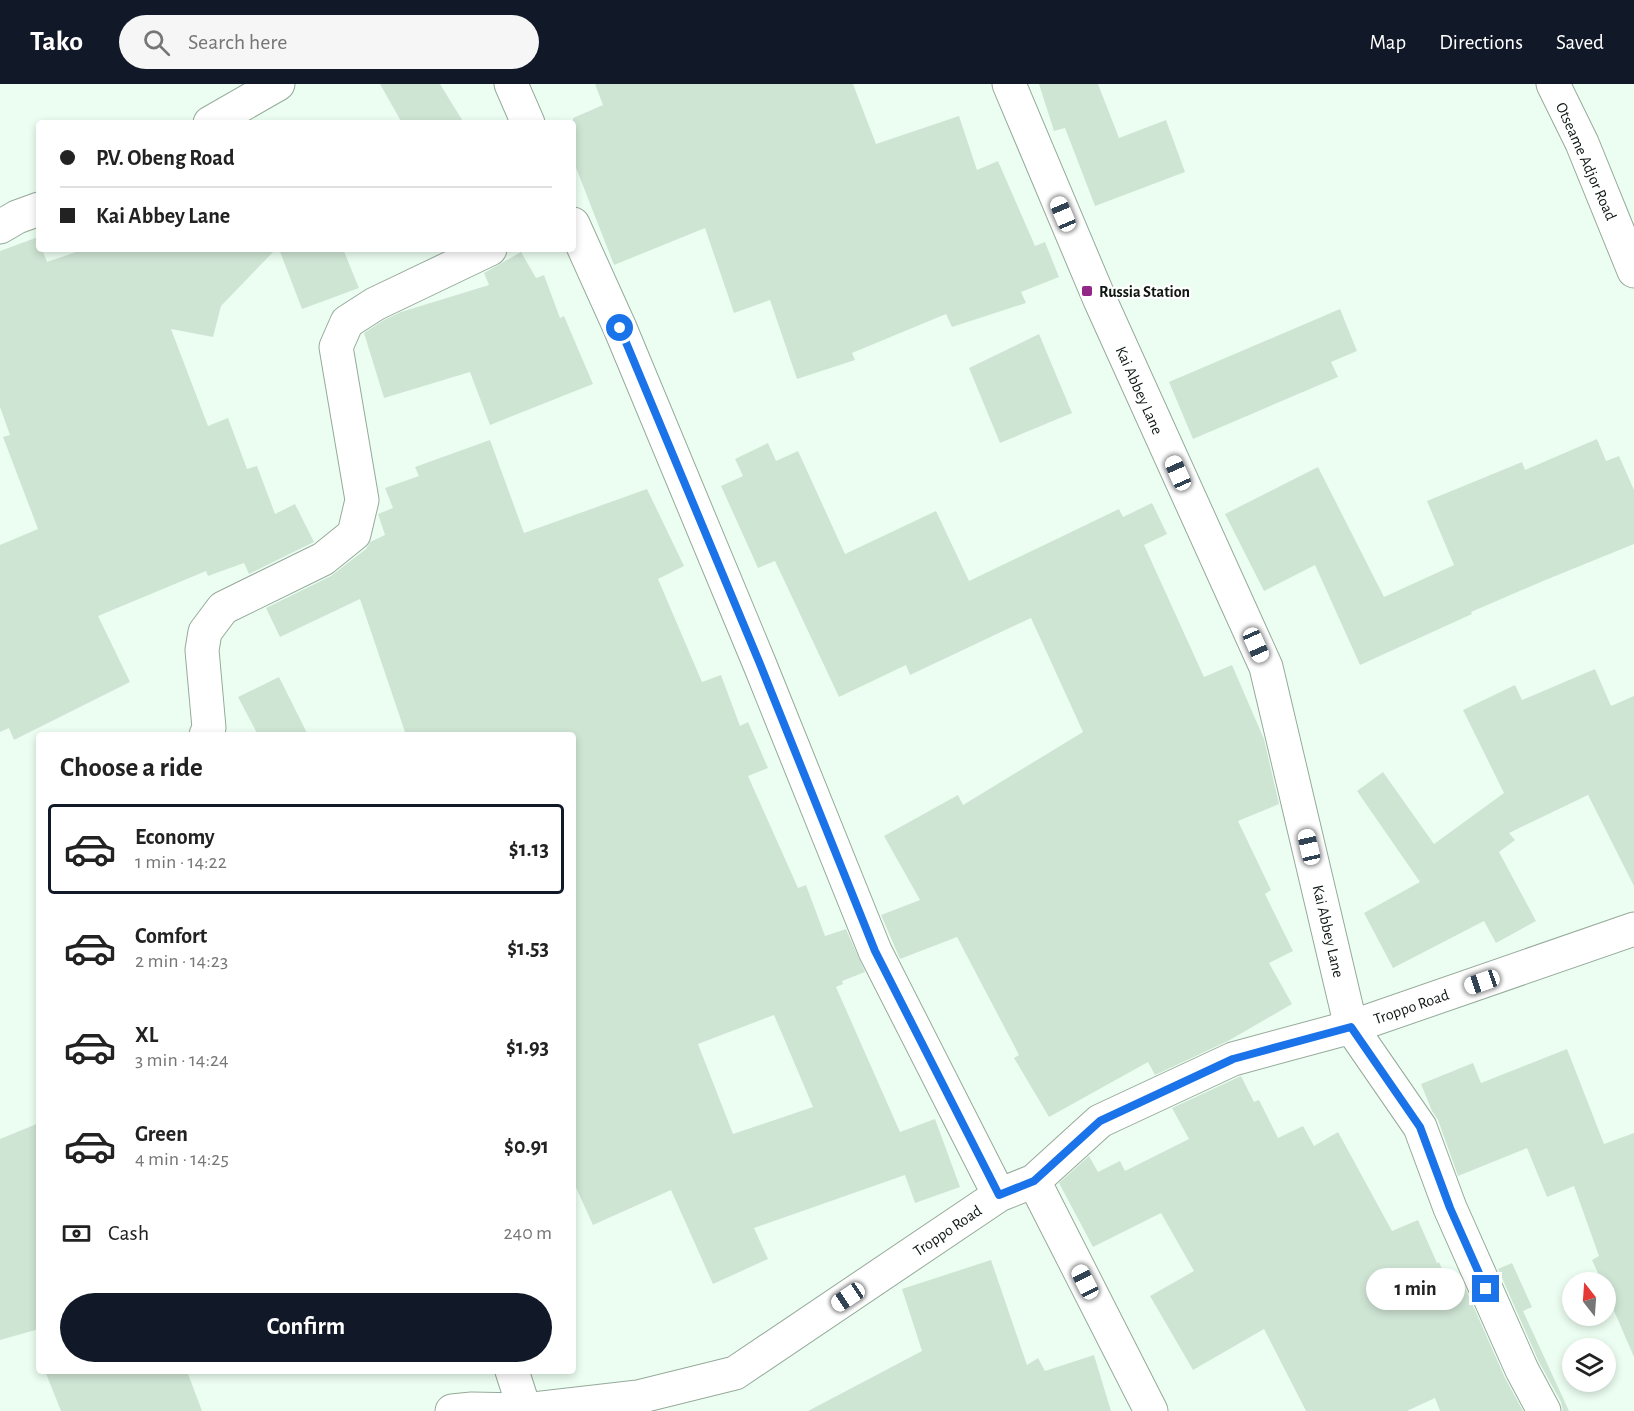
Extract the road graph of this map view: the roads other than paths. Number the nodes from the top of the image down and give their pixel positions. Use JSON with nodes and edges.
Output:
{"nodes":[{"id":1,"x":278,"y":84,"type":"edge"},
{"id":2,"x":511,"y":84,"type":"edge"},
{"id":3,"x":1009,"y":84,"type":"edge"},
{"id":4,"x":1553,"y":84,"type":"edge"},
{"id":5,"x":215,"y":120,"type":"edge"},
{"id":6,"x":527,"y":120,"type":"edge"},
{"id":7,"x":36,"y":210,"type":"edge"},
{"id":8,"x":0,"y":227,"type":"edge"},
{"id":9,"x":576,"y":231,"type":"edge"},
{"id":10,"x":484,"y":252,"type":"edge"},
{"id":11,"x":1634,"y":271,"type":"edge"},
{"id":12,"x":207,"y":732,"type":"edge"},
{"id":13,"x":1634,"y":928,"type":"edge"},
{"id":14,"x":1351,"y":1027,"type":"junction"},
{"id":15,"x":1034,"y":1181,"type":"junction"},
{"id":16,"x":999,"y":1195,"type":"junction"},
{"id":17,"x":513,"y":1374,"type":"edge"},
{"id":18,"x":452,"y":1411,"type":"edge"},
{"id":19,"x":525,"y":1411,"type":"edge"},
{"id":20,"x":1151,"y":1411,"type":"edge"},
{"id":21,"x":1544,"y":1411,"type":"edge"}],
"edges":[{"from":1,"to":5,"type":"street"},
{"from":2,"to":6,"type":"street"},
{"from":3,"to":14,"type":"street","name":"Kai Abbey Lane"},
{"from":4,"to":11,"type":"street","name":"Otseame Adjor Road"},
{"from":7,"to":8,"type":"street"},
{"from":9,"to":16,"type":"street"},
{"from":10,"to":12,"type":"street"},
{"from":13,"to":14,"type":"street","name":"Troppo Road"},
{"from":14,"to":15,"type":"street","name":"Troppo Road"},
{"from":14,"to":21,"type":"street","name":"Kai Abbey Lane"},
{"from":15,"to":16,"type":"street","name":"Troppo Road"},
{"from":15,"to":20,"type":"street"},
{"from":16,"to":19,"type":"street","name":"Troppo Road"},
{"from":17,"to":19,"type":"street"},
{"from":18,"to":19,"type":"street","name":"Troppo Road"}]}
